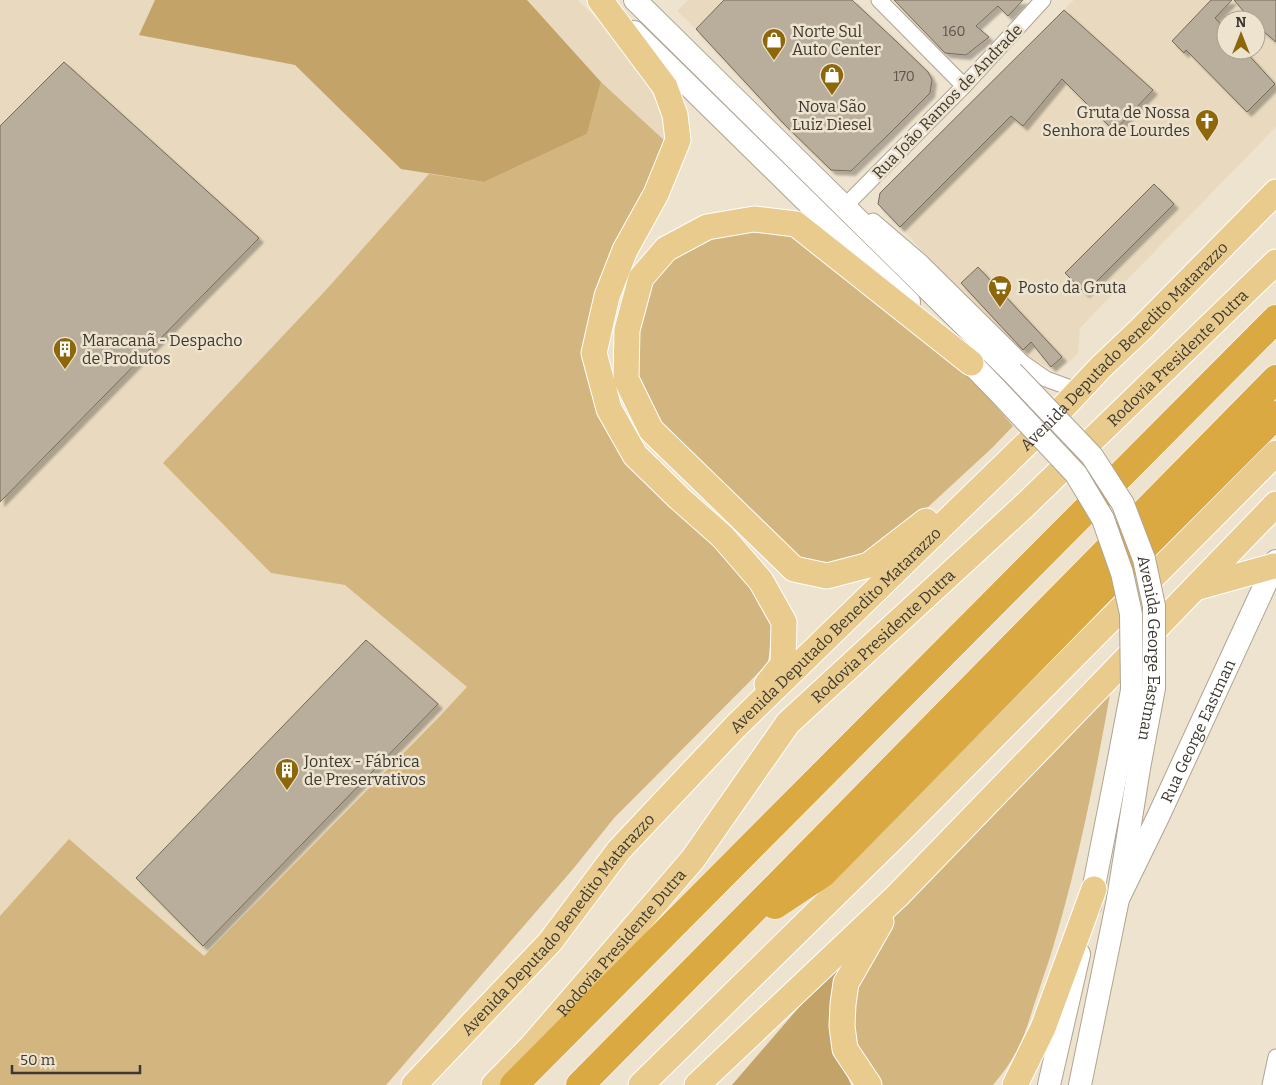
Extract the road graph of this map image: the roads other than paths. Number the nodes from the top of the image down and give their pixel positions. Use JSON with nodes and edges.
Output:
{"nodes":[{"id":1,"x":601,"y":0,"type":"edge"},
{"id":2,"x":635,"y":0,"type":"edge"},
{"id":3,"x":641,"y":0,"type":"edge"},
{"id":4,"x":879,"y":0,"type":"edge"},
{"id":5,"x":1043,"y":0,"type":"edge"},
{"id":6,"x":964,"y":86,"type":"junction"},
{"id":7,"x":1276,"y":192,"type":"edge"},
{"id":8,"x":850,"y":201,"type":"junction"},
{"id":9,"x":1276,"y":262,"type":"edge"},
{"id":10,"x":1276,"y":319,"type":"edge"},
{"id":11,"x":971,"y":363,"type":"junction"},
{"id":12,"x":1276,"y":379,"type":"edge"},
{"id":13,"x":1081,"y":390,"type":"junction"},
{"id":14,"x":1276,"y":414,"type":"edge"},
{"id":15,"x":1054,"y":417,"type":"junction"},
{"id":16,"x":1276,"y":453,"type":"edge"},
{"id":17,"x":1276,"y":504,"type":"edge"},
{"id":18,"x":1275,"y":564,"type":"edge"},
{"id":19,"x":1195,"y":588,"type":"junction"},
{"id":20,"x":736,"y":726,"type":"junction"},
{"id":21,"x":1128,"y":766,"type":"junction"},
{"id":22,"x":1094,"y":889,"type":"junction"},
{"id":23,"x":897,"y":896,"type":"junction"},
{"id":24,"x":1118,"y":899,"type":"junction"},
{"id":25,"x":724,"y":940,"type":"junction"},
{"id":26,"x":1276,"y":1057,"type":"edge"},
{"id":27,"x":414,"y":1085,"type":"edge"},
{"id":28,"x":494,"y":1085,"type":"edge"},
{"id":29,"x":514,"y":1085,"type":"edge"},
{"id":30,"x":580,"y":1085,"type":"edge"},
{"id":31,"x":641,"y":1085,"type":"edge"},
{"id":32,"x":697,"y":1085,"type":"edge"},
{"id":33,"x":869,"y":1085,"type":"edge"},
{"id":34,"x":1014,"y":1085,"type":"edge"},
{"id":35,"x":1050,"y":1085,"type":"edge"},
{"id":36,"x":1080,"y":1085,"type":"edge"},
{"id":37,"x":1270,"y":1085,"type":"edge"}],
"edges":[{"from":1,"to":11,"type":"main road","name":"Avenida George Eastman"},
{"from":1,"to":20,"type":"main road"},
{"from":2,"to":21,"type":"main road","name":"Avenida George Eastman","bridge":true},
{"from":3,"to":8,"type":"street"},
{"from":4,"to":6,"type":"street"},
{"from":5,"to":6,"type":"street","name":"Rua João Ramos de Andrade"},
{"from":6,"to":8,"type":"street","name":"Rua João Ramos de Andrade"},
{"from":7,"to":13,"type":"main road","name":"Avenida Deputado Benedito Matarazzo"},
{"from":8,"to":13,"type":"street"},
{"from":9,"to":28,"type":"main road","name":"Rodovia Presidente Dutra"},
{"from":10,"to":29,"type":"highway","name":"Rodovia Presidente Dutra"},
{"from":11,"to":15,"type":"main road"},
{"from":11,"to":21,"type":"main road","name":"Avenida George Eastman","bridge":true},
{"from":12,"to":25,"type":"highway"},
{"from":13,"to":15,"type":"main road","name":"Avenida Deputado Benedito Matarazzo"},
{"from":14,"to":25,"type":"highway"},
{"from":15,"to":20,"type":"main road","name":"Avenida Deputado Benedito Matarazzo"},
{"from":16,"to":31,"type":"main road"},
{"from":17,"to":19,"type":"main road"},
{"from":18,"to":19,"type":"main road"},
{"from":18,"to":24,"type":"main road","name":"Rua George Eastman"},
{"from":19,"to":23,"type":"main road"},
{"from":20,"to":27,"type":"main road","name":"Avenida Deputado Benedito Matarazzo"},
{"from":21,"to":22,"type":"main road","name":"Avenida George Eastman"},
{"from":21,"to":24,"type":"main road","name":"Avenida George Eastman"},
{"from":22,"to":34,"type":"main road"},
{"from":22,"to":35,"type":"main road","name":"Avenida George Eastman"},
{"from":23,"to":32,"type":"main road"},
{"from":23,"to":33,"type":"main road"},
{"from":24,"to":36,"type":"main road","name":"Avenida George Eastman"},
{"from":25,"to":30,"type":"highway"},
{"from":26,"to":37,"type":"street"}]}
